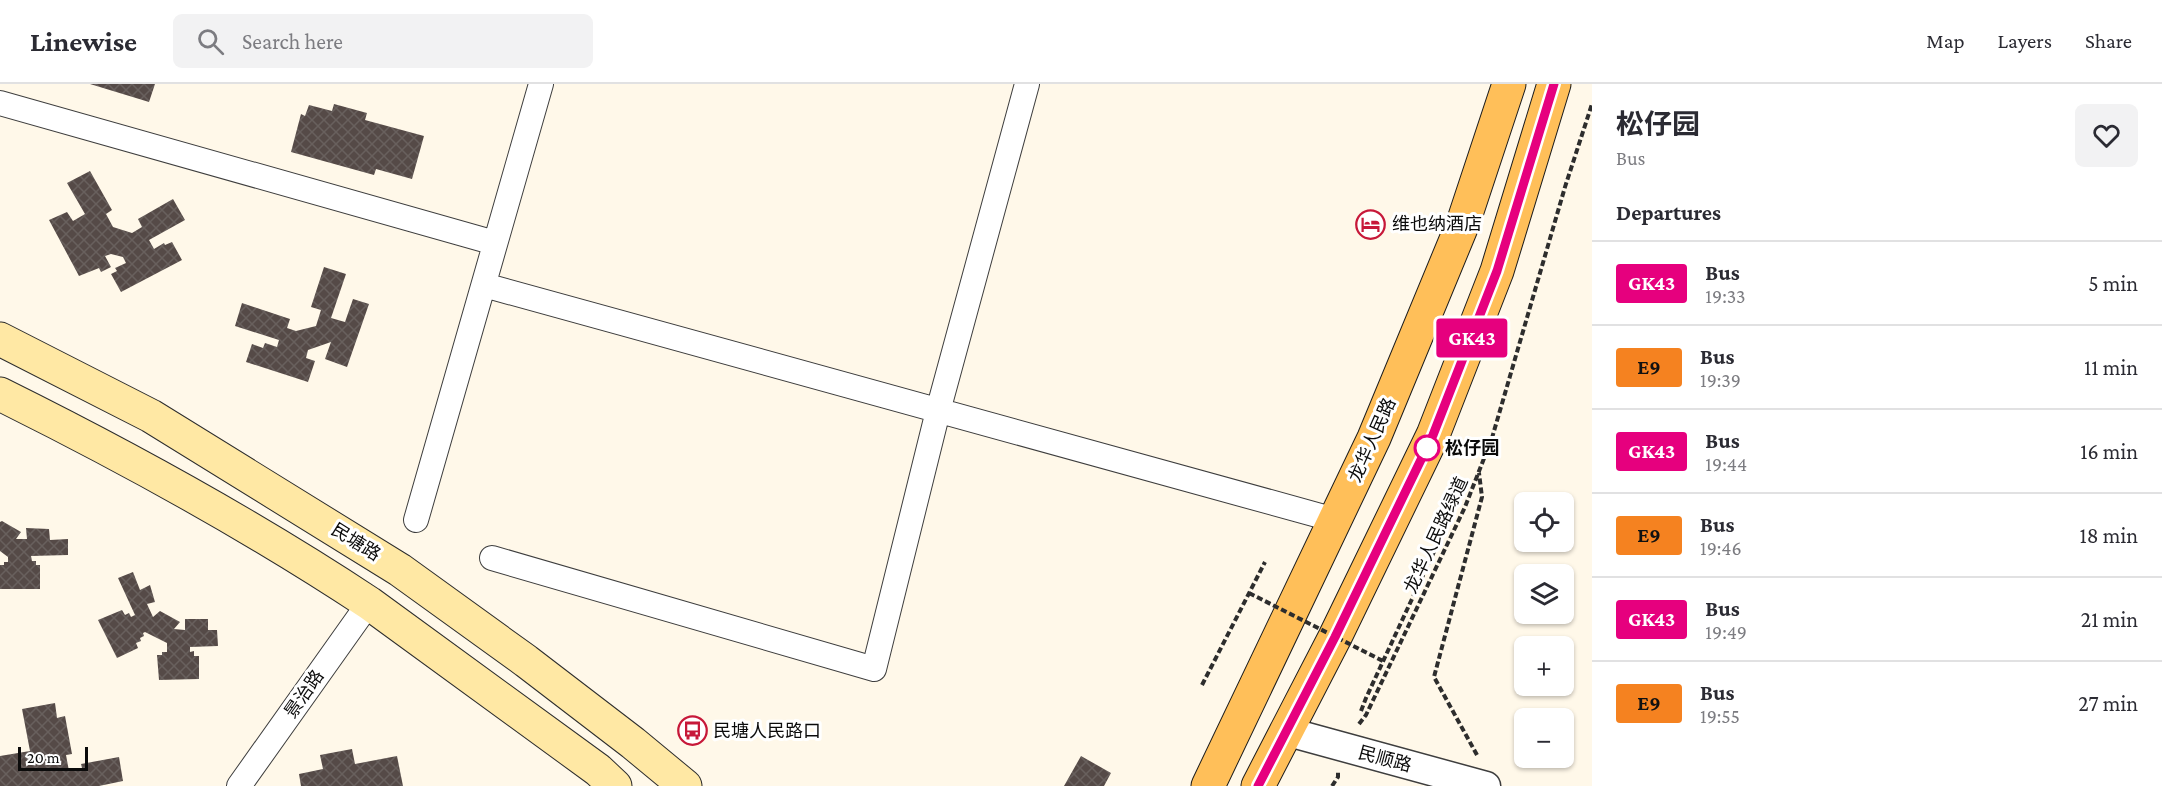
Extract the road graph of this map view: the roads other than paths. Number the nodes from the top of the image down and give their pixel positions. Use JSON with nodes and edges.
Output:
{"nodes":[{"id":1,"x":541,"y":84,"type":"edge"},
{"id":2,"x":1027,"y":84,"type":"edge"},
{"id":3,"x":1509,"y":84,"type":"edge"},
{"id":4,"x":1554,"y":84,"type":"edge"},
{"id":5,"x":0,"y":103,"type":"edge"},
{"id":6,"x":495,"y":243,"type":"junction"},
{"id":7,"x":484,"y":285,"type":"junction"},
{"id":8,"x":0,"y":339,"type":"edge"},
{"id":9,"x":0,"y":394,"type":"edge"},
{"id":10,"x":938,"y":411,"type":"junction"},
{"id":11,"x":416,"y":520,"type":"dead end"},
{"id":12,"x":1335,"y":520,"type":"junction"},
{"id":13,"x":492,"y":558,"type":"dead end"},
{"id":14,"x":369,"y":603,"type":"junction"},
{"id":15,"x":1286,"y":731,"type":"junction"},
{"id":16,"x":239,"y":786,"type":"edge"},
{"id":17,"x":615,"y":786,"type":"edge"},
{"id":18,"x":686,"y":786,"type":"edge"},
{"id":19,"x":1208,"y":786,"type":"edge"},
{"id":20,"x":1258,"y":786,"type":"edge"},
{"id":21,"x":1486,"y":786,"type":"edge"}],
"edges":[{"from":1,"to":6,"type":"street"},
{"from":2,"to":10,"type":"street"},
{"from":3,"to":12,"type":"main road","name":"龙华人民路"},
{"from":4,"to":15,"type":"main road"},
{"from":5,"to":6,"type":"street"},
{"from":6,"to":7,"type":"street"},
{"from":7,"to":10,"type":"street"},
{"from":7,"to":11,"type":"street"},
{"from":8,"to":18,"type":"main road","name":"民塘路"},
{"from":9,"to":14,"type":"main road"},
{"from":10,"to":12,"type":"street"},
{"from":10,"to":13,"type":"street"},
{"from":12,"to":19,"type":"main road","name":"龙华人民路"},
{"from":14,"to":16,"type":"street","name":"景治路"},
{"from":14,"to":17,"type":"main road"},
{"from":15,"to":20,"type":"main road"},
{"from":15,"to":21,"type":"street","name":"民顺路"}]}
